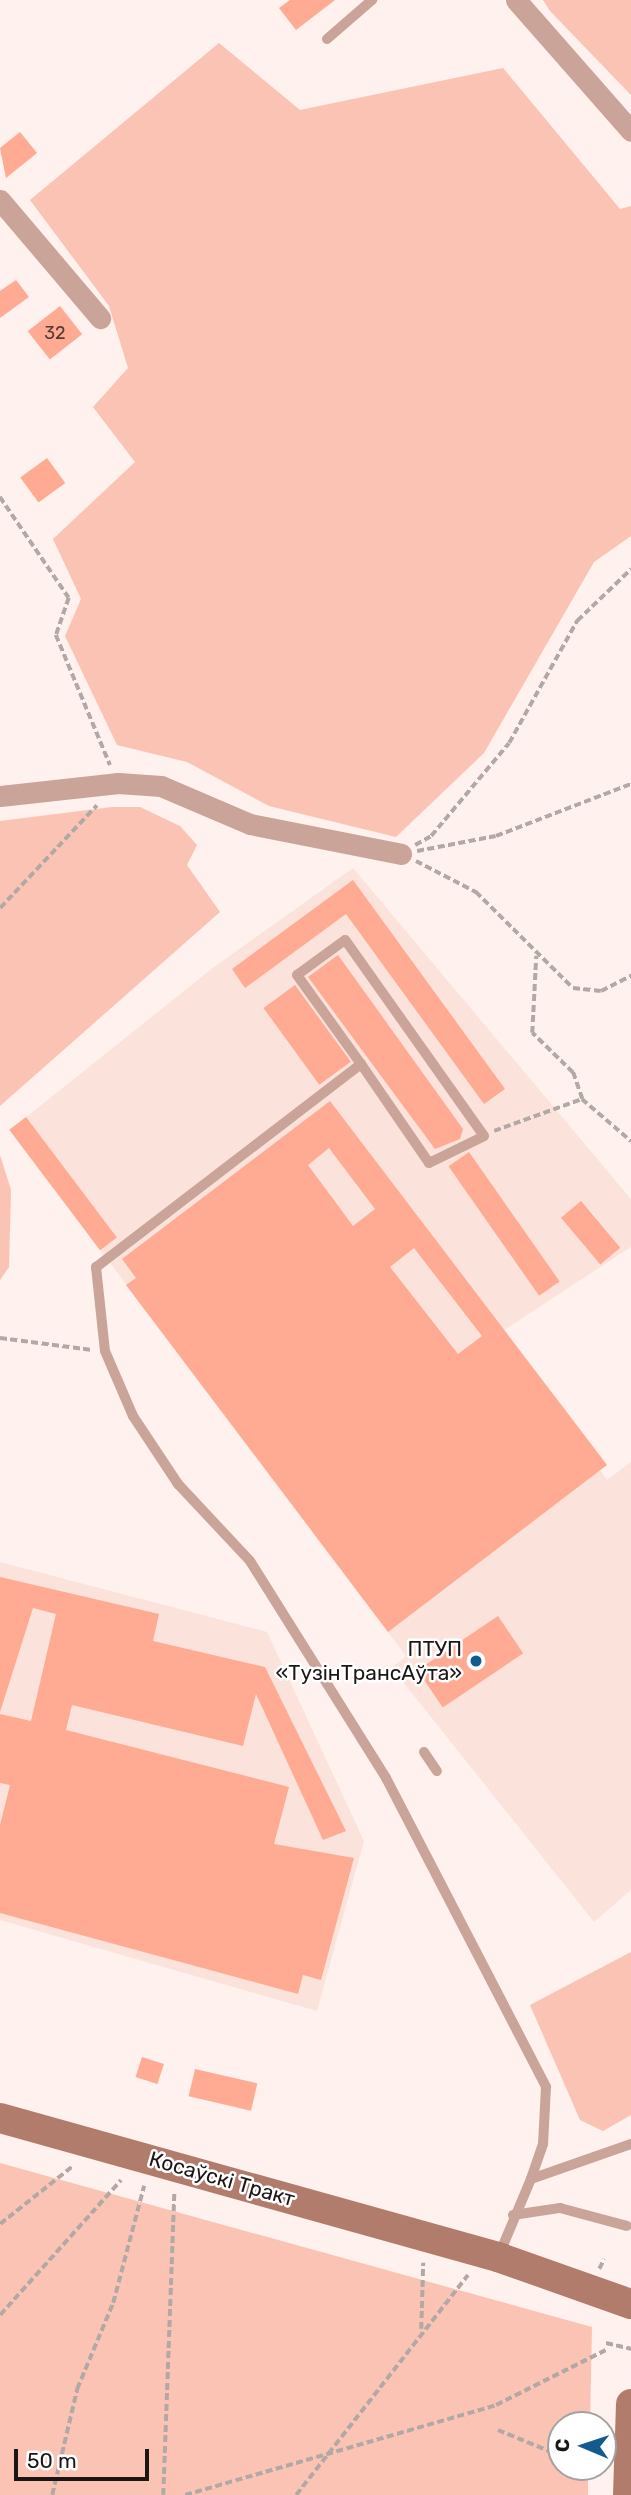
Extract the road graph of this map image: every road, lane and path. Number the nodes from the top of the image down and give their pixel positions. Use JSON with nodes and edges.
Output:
{"nodes":[{"id":1,"x":372,"y":0,"type":"edge"},
{"id":2,"x":516,"y":0,"type":"edge"},
{"id":3,"x":327,"y":39,"type":"dead end"},
{"id":4,"x":631,"y":131,"type":"edge"},
{"id":5,"x":0,"y":200,"type":"edge"},
{"id":6,"x":100,"y":318,"type":"dead end"},
{"id":7,"x":0,"y":497,"type":"edge"},
{"id":8,"x":631,"y":569,"type":"edge"},
{"id":9,"x":118,"y":783,"type":"junction"},
{"id":10,"x":631,"y":784,"type":"edge"},
{"id":11,"x":0,"y":796,"type":"edge"},
{"id":12,"x":401,"y":854,"type":"junction"},
{"id":13,"x":0,"y":908,"type":"edge"},
{"id":14,"x":536,"y":956,"type":"junction"},
{"id":15,"x":631,"y":976,"type":"edge"},
{"id":16,"x":361,"y":1063,"type":"junction"},
{"id":17,"x":582,"y":1099,"type":"junction"},
{"id":18,"x":484,"y":1136,"type":"junction"},
{"id":19,"x":631,"y":1141,"type":"edge"},
{"id":20,"x":0,"y":1338,"type":"edge"},
{"id":21,"x":105,"y":1351,"type":"junction"},
{"id":22,"x":424,"y":1752,"type":"dead end"},
{"id":23,"x":437,"y":1771,"type":"dead end"},
{"id":24,"x":0,"y":2118,"type":"edge"},
{"id":25,"x":631,"y":2144,"type":"edge"},
{"id":26,"x":73,"y":2166,"type":"dead end"},
{"id":27,"x":531,"y":2179,"type":"junction"},
{"id":28,"x":121,"y":2180,"type":"dead end"},
{"id":29,"x":144,"y":2186,"type":"dead end"},
{"id":30,"x":174,"y":2194,"type":"dead end"},
{"id":31,"x":513,"y":2215,"type":"junction"},
{"id":32,"x":0,"y":2224,"type":"edge"},
{"id":33,"x":627,"y":2226,"type":"dead end"},
{"id":34,"x":433,"y":2252,"type":"junction"},
{"id":35,"x":498,"y":2258,"type":"junction"},
{"id":36,"x":468,"y":2275,"type":"dead end"},
{"id":37,"x":631,"y":2304,"type":"edge"},
{"id":38,"x":0,"y":2315,"type":"edge"},
{"id":39,"x":421,"y":2331,"type":"junction"},
{"id":40,"x":606,"y":2343,"type":"dead end"},
{"id":41,"x":631,"y":2349,"type":"edge"},
{"id":42,"x":606,"y":2350,"type":"dead end"},
{"id":43,"x":631,"y":2404,"type":"edge"},
{"id":44,"x":498,"y":2430,"type":"dead end"},
{"id":45,"x":547,"y":2450,"type":"edge"},
{"id":46,"x":52,"y":2495,"type":"edge"},
{"id":47,"x":163,"y":2495,"type":"edge"},
{"id":48,"x":185,"y":2495,"type":"edge"},
{"id":49,"x":296,"y":2495,"type":"edge"},
{"id":50,"x":628,"y":2495,"type":"edge"}],
"edges":[{"from":1,"to":3,"type":"lane"},
{"from":2,"to":4,"type":"street"},
{"from":5,"to":6,"type":"street"},
{"from":7,"to":9,"type":"path"},
{"from":8,"to":12,"type":"path"},
{"from":9,"to":11,"type":"street"},
{"from":9,"to":12,"type":"street"},
{"from":9,"to":13,"type":"path"},
{"from":10,"to":12,"type":"path"},
{"from":12,"to":14,"type":"path"},
{"from":14,"to":15,"type":"path"},
{"from":14,"to":17,"type":"path"},
{"from":16,"to":18,"type":"lane"},
{"from":16,"to":18,"type":"lane"},
{"from":16,"to":21,"type":"lane"},
{"from":17,"to":18,"type":"path"},
{"from":17,"to":19,"type":"path"},
{"from":20,"to":21,"type":"path"},
{"from":21,"to":27,"type":"lane"},
{"from":22,"to":23,"type":"lane"},
{"from":24,"to":34,"type":"main road","name":"Косаўскі Тракт"},
{"from":25,"to":27,"type":"lane"},
{"from":26,"to":32,"type":"path"},
{"from":27,"to":31,"type":"lane"},
{"from":28,"to":38,"type":"path"},
{"from":29,"to":46,"type":"path"},
{"from":30,"to":47,"type":"path"},
{"from":31,"to":33,"type":"lane"},
{"from":31,"to":35,"type":"lane"},
{"from":34,"to":35,"type":"main road","name":"Косаўскі Тракт"},
{"from":34,"to":39,"type":"path"},
{"from":35,"to":37,"type":"main road","name":"Косаўскі Тракт"},
{"from":36,"to":39,"type":"path"},
{"from":39,"to":49,"type":"path"},
{"from":40,"to":41,"type":"path"},
{"from":42,"to":48,"type":"path"},
{"from":43,"to":50,"type":"main road"},
{"from":44,"to":45,"type":"path"}]}
